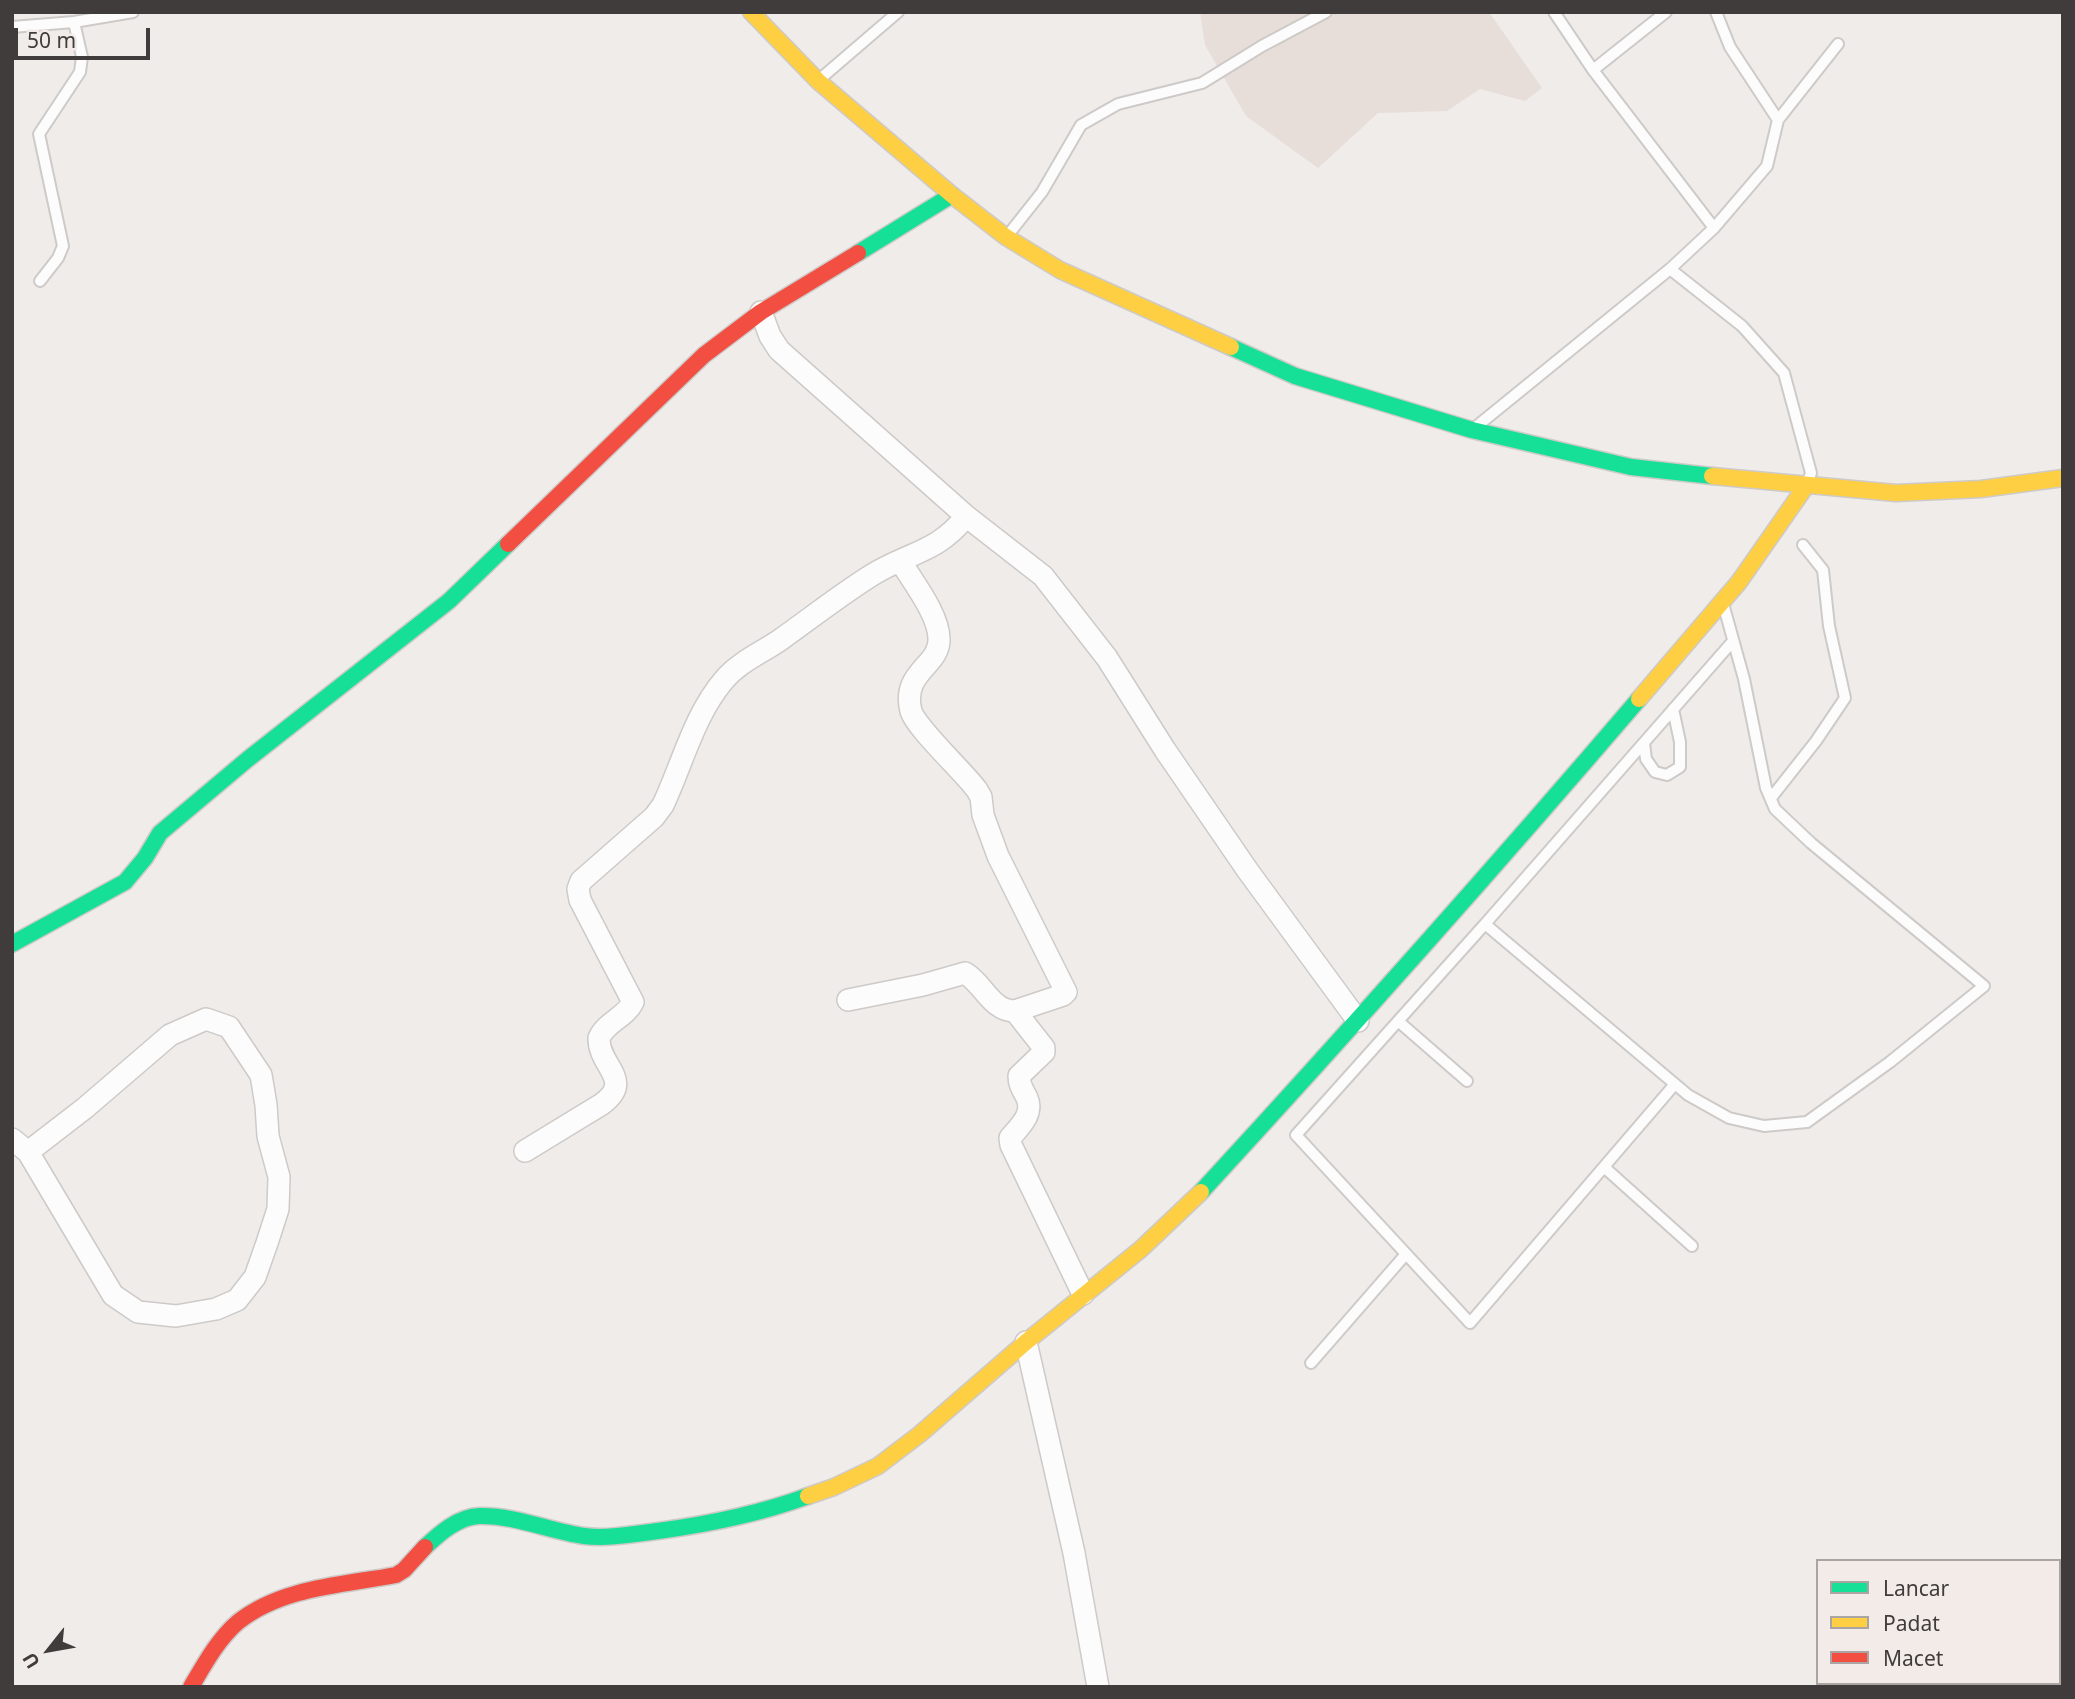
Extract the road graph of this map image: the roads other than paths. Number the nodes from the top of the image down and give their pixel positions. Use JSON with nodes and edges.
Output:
{"nodes":[{"id":1,"x":133,"y":12,"type":"edge"},
{"id":2,"x":751,"y":12,"type":"edge"},
{"id":3,"x":898,"y":12,"type":"edge"},
{"id":4,"x":1326,"y":12,"type":"edge"},
{"id":5,"x":1554,"y":12,"type":"edge"},
{"id":6,"x":1666,"y":12,"type":"edge"},
{"id":7,"x":1716,"y":12,"type":"edge"},
{"id":8,"x":74,"y":22,"type":"junction"},
{"id":9,"x":12,"y":27,"type":"edge"},
{"id":10,"x":1838,"y":44,"type":"dead end"},
{"id":11,"x":1593,"y":69,"type":"junction"},
{"id":12,"x":818,"y":81,"type":"junction"},
{"id":13,"x":1779,"y":120,"type":"junction"},
{"id":14,"x":951,"y":195,"type":"junction"},
{"id":15,"x":1714,"y":228,"type":"junction"},
{"id":16,"x":1006,"y":237,"type":"junction"},
{"id":17,"x":1670,"y":269,"type":"junction"},
{"id":18,"x":40,"y":281,"type":"dead end"},
{"id":19,"x":761,"y":312,"type":"junction"},
{"id":20,"x":1472,"y":430,"type":"junction"},
{"id":21,"x":2063,"y":478,"type":"edge"},
{"id":22,"x":1806,"y":486,"type":"junction"},
{"id":23,"x":966,"y":516,"type":"junction"},
{"id":24,"x":1803,"y":545,"type":"dead end"},
{"id":25,"x":901,"y":562,"type":"junction"},
{"id":26,"x":1722,"y":601,"type":"junction"},
{"id":27,"x":1733,"y":640,"type":"junction"},
{"id":28,"x":1673,"y":709,"type":"junction"},
{"id":29,"x":1644,"y":743,"type":"junction"},
{"id":30,"x":1771,"y":798,"type":"junction"},
{"id":31,"x":1485,"y":924,"type":"junction"},
{"id":32,"x":12,"y":944,"type":"edge"},
{"id":33,"x":848,"y":1000,"type":"dead end"},
{"id":34,"x":1015,"y":1011,"type":"junction"},
{"id":35,"x":1358,"y":1021,"type":"junction"},
{"id":36,"x":1398,"y":1021,"type":"junction"},
{"id":37,"x":1467,"y":1081,"type":"dead end"},
{"id":38,"x":1675,"y":1084,"type":"junction"},
{"id":39,"x":20,"y":1145,"type":"edge"},
{"id":40,"x":525,"y":1151,"type":"dead end"},
{"id":41,"x":1604,"y":1167,"type":"junction"},
{"id":42,"x":1692,"y":1246,"type":"dead end"},
{"id":43,"x":1406,"y":1254,"type":"junction"},
{"id":44,"x":1083,"y":1294,"type":"junction"},
{"id":45,"x":1026,"y":1342,"type":"junction"},
{"id":46,"x":1311,"y":1363,"type":"dead end"},
{"id":47,"x":191,"y":1687,"type":"edge"},
{"id":48,"x":1098,"y":1687,"type":"edge"}],
"edges":[{"from":1,"to":8,"type":"lane"},
{"from":2,"to":12,"type":"street"},
{"from":3,"to":12,"type":"lane"},
{"from":4,"to":16,"type":"lane"},
{"from":5,"to":11,"type":"lane"},
{"from":6,"to":11,"type":"lane"},
{"from":7,"to":13,"type":"lane"},
{"from":8,"to":9,"type":"lane"},
{"from":8,"to":18,"type":"lane"},
{"from":10,"to":13,"type":"lane"},
{"from":11,"to":15,"type":"lane"},
{"from":12,"to":14,"type":"street"},
{"from":13,"to":15,"type":"lane"},
{"from":14,"to":16,"type":"street"},
{"from":14,"to":19,"type":"street"},
{"from":15,"to":17,"type":"lane"},
{"from":16,"to":20,"type":"street"},
{"from":17,"to":20,"type":"lane"},
{"from":17,"to":22,"type":"lane"},
{"from":19,"to":23,"type":"street"},
{"from":19,"to":32,"type":"street"},
{"from":20,"to":22,"type":"street"},
{"from":21,"to":22,"type":"street"},
{"from":22,"to":26,"type":"street"},
{"from":23,"to":25,"type":"street"},
{"from":23,"to":35,"type":"street"},
{"from":24,"to":30,"type":"lane"},
{"from":25,"to":34,"type":"street"},
{"from":25,"to":40,"type":"street"},
{"from":26,"to":27,"type":"lane"},
{"from":26,"to":35,"type":"street"},
{"from":27,"to":28,"type":"lane"},
{"from":27,"to":30,"type":"lane"},
{"from":28,"to":29,"type":"lane"},
{"from":28,"to":29,"type":"lane"},
{"from":29,"to":31,"type":"lane"},
{"from":30,"to":38,"type":"lane"},
{"from":31,"to":36,"type":"lane"},
{"from":31,"to":38,"type":"lane"},
{"from":33,"to":34,"type":"street"},
{"from":34,"to":44,"type":"street"},
{"from":35,"to":44,"type":"street"},
{"from":36,"to":37,"type":"lane"},
{"from":36,"to":43,"type":"lane"},
{"from":38,"to":41,"type":"lane"},
{"from":39,"to":39,"type":"street"},
{"from":41,"to":42,"type":"lane"},
{"from":41,"to":43,"type":"lane"},
{"from":43,"to":46,"type":"lane"},
{"from":44,"to":45,"type":"street"},
{"from":45,"to":47,"type":"street"},
{"from":45,"to":48,"type":"street"}]}
